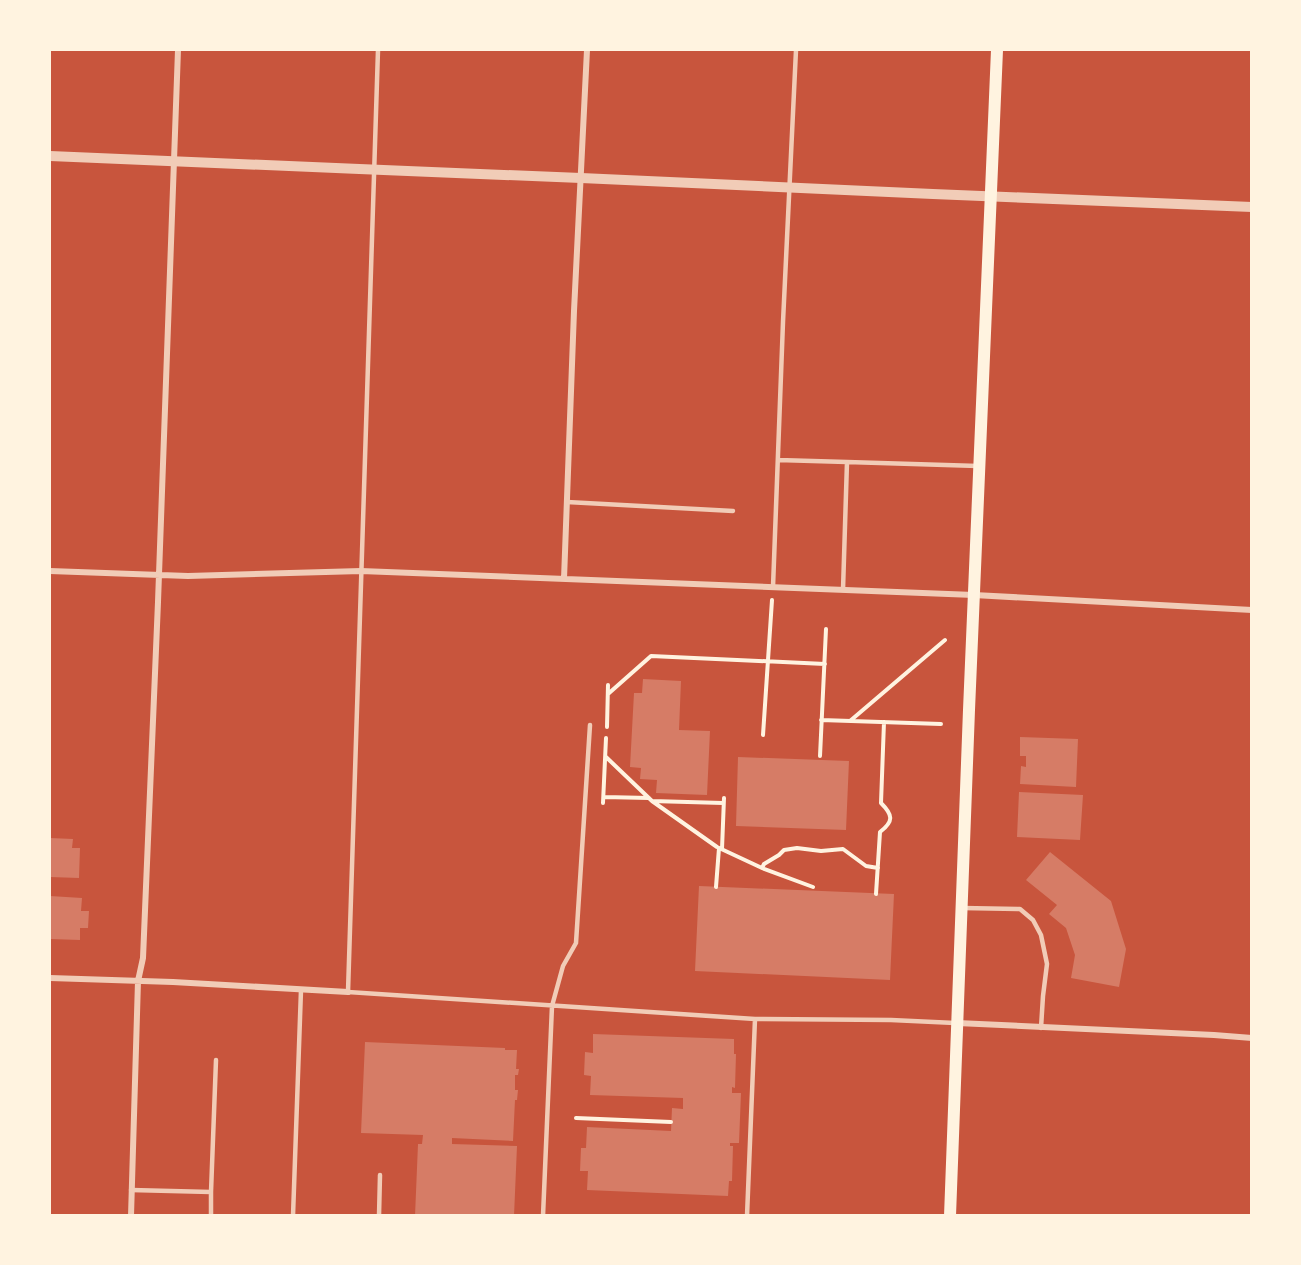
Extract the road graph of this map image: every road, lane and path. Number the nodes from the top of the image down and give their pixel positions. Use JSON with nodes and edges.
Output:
{"nodes":[{"id":1,"x":178,"y":50,"type":"edge"},
{"id":2,"x":378,"y":50,"type":"edge"},
{"id":3,"x":587,"y":50,"type":"edge"},
{"id":4,"x":796,"y":50,"type":"edge"},
{"id":5,"x":997,"y":50,"type":"edge"},
{"id":6,"x":50,"y":156,"type":"edge"},
{"id":7,"x":174,"y":162,"type":"junction"},
{"id":8,"x":373,"y":170,"type":"junction"},
{"id":9,"x":580,"y":178,"type":"junction"},
{"id":10,"x":789,"y":188,"type":"junction"},
{"id":11,"x":992,"y":197,"type":"junction"},
{"id":12,"x":1251,"y":207,"type":"edge"},
{"id":13,"x":778,"y":460,"type":"junction"},
{"id":14,"x":847,"y":462,"type":"junction"},
{"id":15,"x":980,"y":466,"type":"junction"},
{"id":16,"x":567,"y":502,"type":"junction"},
{"id":17,"x":733,"y":511,"type":"dead end"},
{"id":18,"x":361,"y":571,"type":"junction"},
{"id":19,"x":50,"y":572,"type":"edge"},
{"id":20,"x":159,"y":574,"type":"junction"},
{"id":21,"x":564,"y":579,"type":"junction"},
{"id":22,"x":773,"y":587,"type":"junction"},
{"id":23,"x":843,"y":590,"type":"junction"},
{"id":24,"x":974,"y":595,"type":"junction"},
{"id":25,"x":1251,"y":610,"type":"edge"},
{"id":26,"x":826,"y":629,"type":"dead end"},
{"id":27,"x":945,"y":640,"type":"dead end"},
{"id":28,"x":768,"y":661,"type":"junction"},
{"id":29,"x":825,"y":664,"type":"junction"},
{"id":30,"x":608,"y":694,"type":"dead end"},
{"id":31,"x":822,"y":720,"type":"junction"},
{"id":32,"x":850,"y":721,"type":"junction"},
{"id":33,"x":884,"y":722,"type":"junction"},
{"id":34,"x":590,"y":724,"type":"dead end"},
{"id":35,"x":940,"y":724,"type":"dead end"},
{"id":36,"x":763,"y":735,"type":"dead end"},
{"id":37,"x":820,"y":756,"type":"dead end"},
{"id":38,"x":606,"y":757,"type":"dead end"},
{"id":39,"x":585,"y":797,"type":"junction"},
{"id":40,"x":651,"y":800,"type":"junction"},
{"id":41,"x":720,"y":848,"type":"junction"},
{"id":42,"x":762,"y":868,"type":"junction"},
{"id":43,"x":878,"y":868,"type":"junction"},
{"id":44,"x":716,"y":887,"type":"dead end"},
{"id":45,"x":813,"y":887,"type":"dead end"},
{"id":46,"x":876,"y":894,"type":"dead end"},
{"id":47,"x":961,"y":908,"type":"junction"},
{"id":48,"x":50,"y":978,"type":"edge"},
{"id":49,"x":138,"y":981,"type":"junction"},
{"id":50,"x":301,"y":990,"type":"junction"},
{"id":51,"x":348,"y":992,"type":"junction"},
{"id":52,"x":552,"y":1006,"type":"junction"},
{"id":53,"x":755,"y":1019,"type":"junction"},
{"id":54,"x":957,"y":1023,"type":"junction"},
{"id":55,"x":1041,"y":1028,"type":"junction"},
{"id":56,"x":1251,"y":1038,"type":"edge"},
{"id":57,"x":216,"y":1060,"type":"dead end"},
{"id":58,"x":576,"y":1118,"type":"dead end"},
{"id":59,"x":671,"y":1122,"type":"dead end"},
{"id":60,"x":380,"y":1175,"type":"dead end"},
{"id":61,"x":131,"y":1190,"type":"junction"},
{"id":62,"x":212,"y":1192,"type":"junction"},
{"id":63,"x":131,"y":1215,"type":"edge"},
{"id":64,"x":211,"y":1215,"type":"edge"},
{"id":65,"x":293,"y":1215,"type":"edge"},
{"id":66,"x":379,"y":1215,"type":"edge"},
{"id":67,"x":543,"y":1215,"type":"edge"},
{"id":68,"x":747,"y":1215,"type":"edge"},
{"id":69,"x":950,"y":1215,"type":"edge"}],
"edges":[{"from":1,"to":7,"type":"street"},
{"from":2,"to":8,"type":"lane"},
{"from":3,"to":9,"type":"street"},
{"from":4,"to":10,"type":"lane"},
{"from":5,"to":11,"type":"main road"},
{"from":6,"to":7,"type":"street"},
{"from":7,"to":8,"type":"street"},
{"from":7,"to":20,"type":"street"},
{"from":8,"to":9,"type":"street"},
{"from":8,"to":18,"type":"lane"},
{"from":9,"to":10,"type":"street"},
{"from":9,"to":16,"type":"street"},
{"from":10,"to":11,"type":"street"},
{"from":10,"to":13,"type":"lane"},
{"from":11,"to":12,"type":"street"},
{"from":11,"to":15,"type":"main road"},
{"from":13,"to":14,"type":"lane"},
{"from":13,"to":22,"type":"lane"},
{"from":14,"to":15,"type":"lane"},
{"from":14,"to":23,"type":"lane"},
{"from":15,"to":24,"type":"main road"},
{"from":16,"to":17,"type":"lane"},
{"from":16,"to":21,"type":"street"},
{"from":18,"to":20,"type":"street"},
{"from":18,"to":21,"type":"street"},
{"from":18,"to":51,"type":"lane"},
{"from":19,"to":20,"type":"street"},
{"from":20,"to":49,"type":"street"},
{"from":21,"to":22,"type":"street"},
{"from":22,"to":23,"type":"street"},
{"from":22,"to":28,"type":"path"},
{"from":23,"to":24,"type":"street"},
{"from":24,"to":25,"type":"street"},
{"from":24,"to":47,"type":"main road"},
{"from":26,"to":29,"type":"path"},
{"from":27,"to":32,"type":"path"},
{"from":28,"to":29,"type":"path"},
{"from":28,"to":30,"type":"path"},
{"from":28,"to":36,"type":"path"},
{"from":29,"to":31,"type":"path"},
{"from":31,"to":32,"type":"path"},
{"from":31,"to":37,"type":"path"},
{"from":32,"to":33,"type":"path"},
{"from":33,"to":35,"type":"path"},
{"from":33,"to":43,"type":"path"},
{"from":34,"to":39,"type":"lane"},
{"from":38,"to":40,"type":"path"},
{"from":39,"to":40,"type":"path"},
{"from":39,"to":52,"type":"lane"},
{"from":40,"to":41,"type":"path"},
{"from":40,"to":41,"type":"path"},
{"from":41,"to":42,"type":"path"},
{"from":41,"to":44,"type":"path"},
{"from":42,"to":43,"type":"path"},
{"from":42,"to":45,"type":"path"},
{"from":43,"to":46,"type":"path"},
{"from":47,"to":54,"type":"main road"},
{"from":47,"to":55,"type":"lane"},
{"from":48,"to":49,"type":"street"},
{"from":49,"to":50,"type":"street"},
{"from":49,"to":61,"type":"street"},
{"from":50,"to":51,"type":"street"},
{"from":50,"to":65,"type":"lane"},
{"from":51,"to":52,"type":"lane"},
{"from":52,"to":53,"type":"lane"},
{"from":52,"to":67,"type":"lane"},
{"from":53,"to":54,"type":"lane"},
{"from":53,"to":68,"type":"lane"},
{"from":54,"to":55,"type":"street"},
{"from":54,"to":69,"type":"main road"},
{"from":55,"to":56,"type":"street"},
{"from":57,"to":62,"type":"lane"},
{"from":58,"to":59,"type":"path"},
{"from":60,"to":66,"type":"lane"},
{"from":61,"to":62,"type":"lane"},
{"from":61,"to":63,"type":"street"},
{"from":62,"to":64,"type":"lane"}]}
